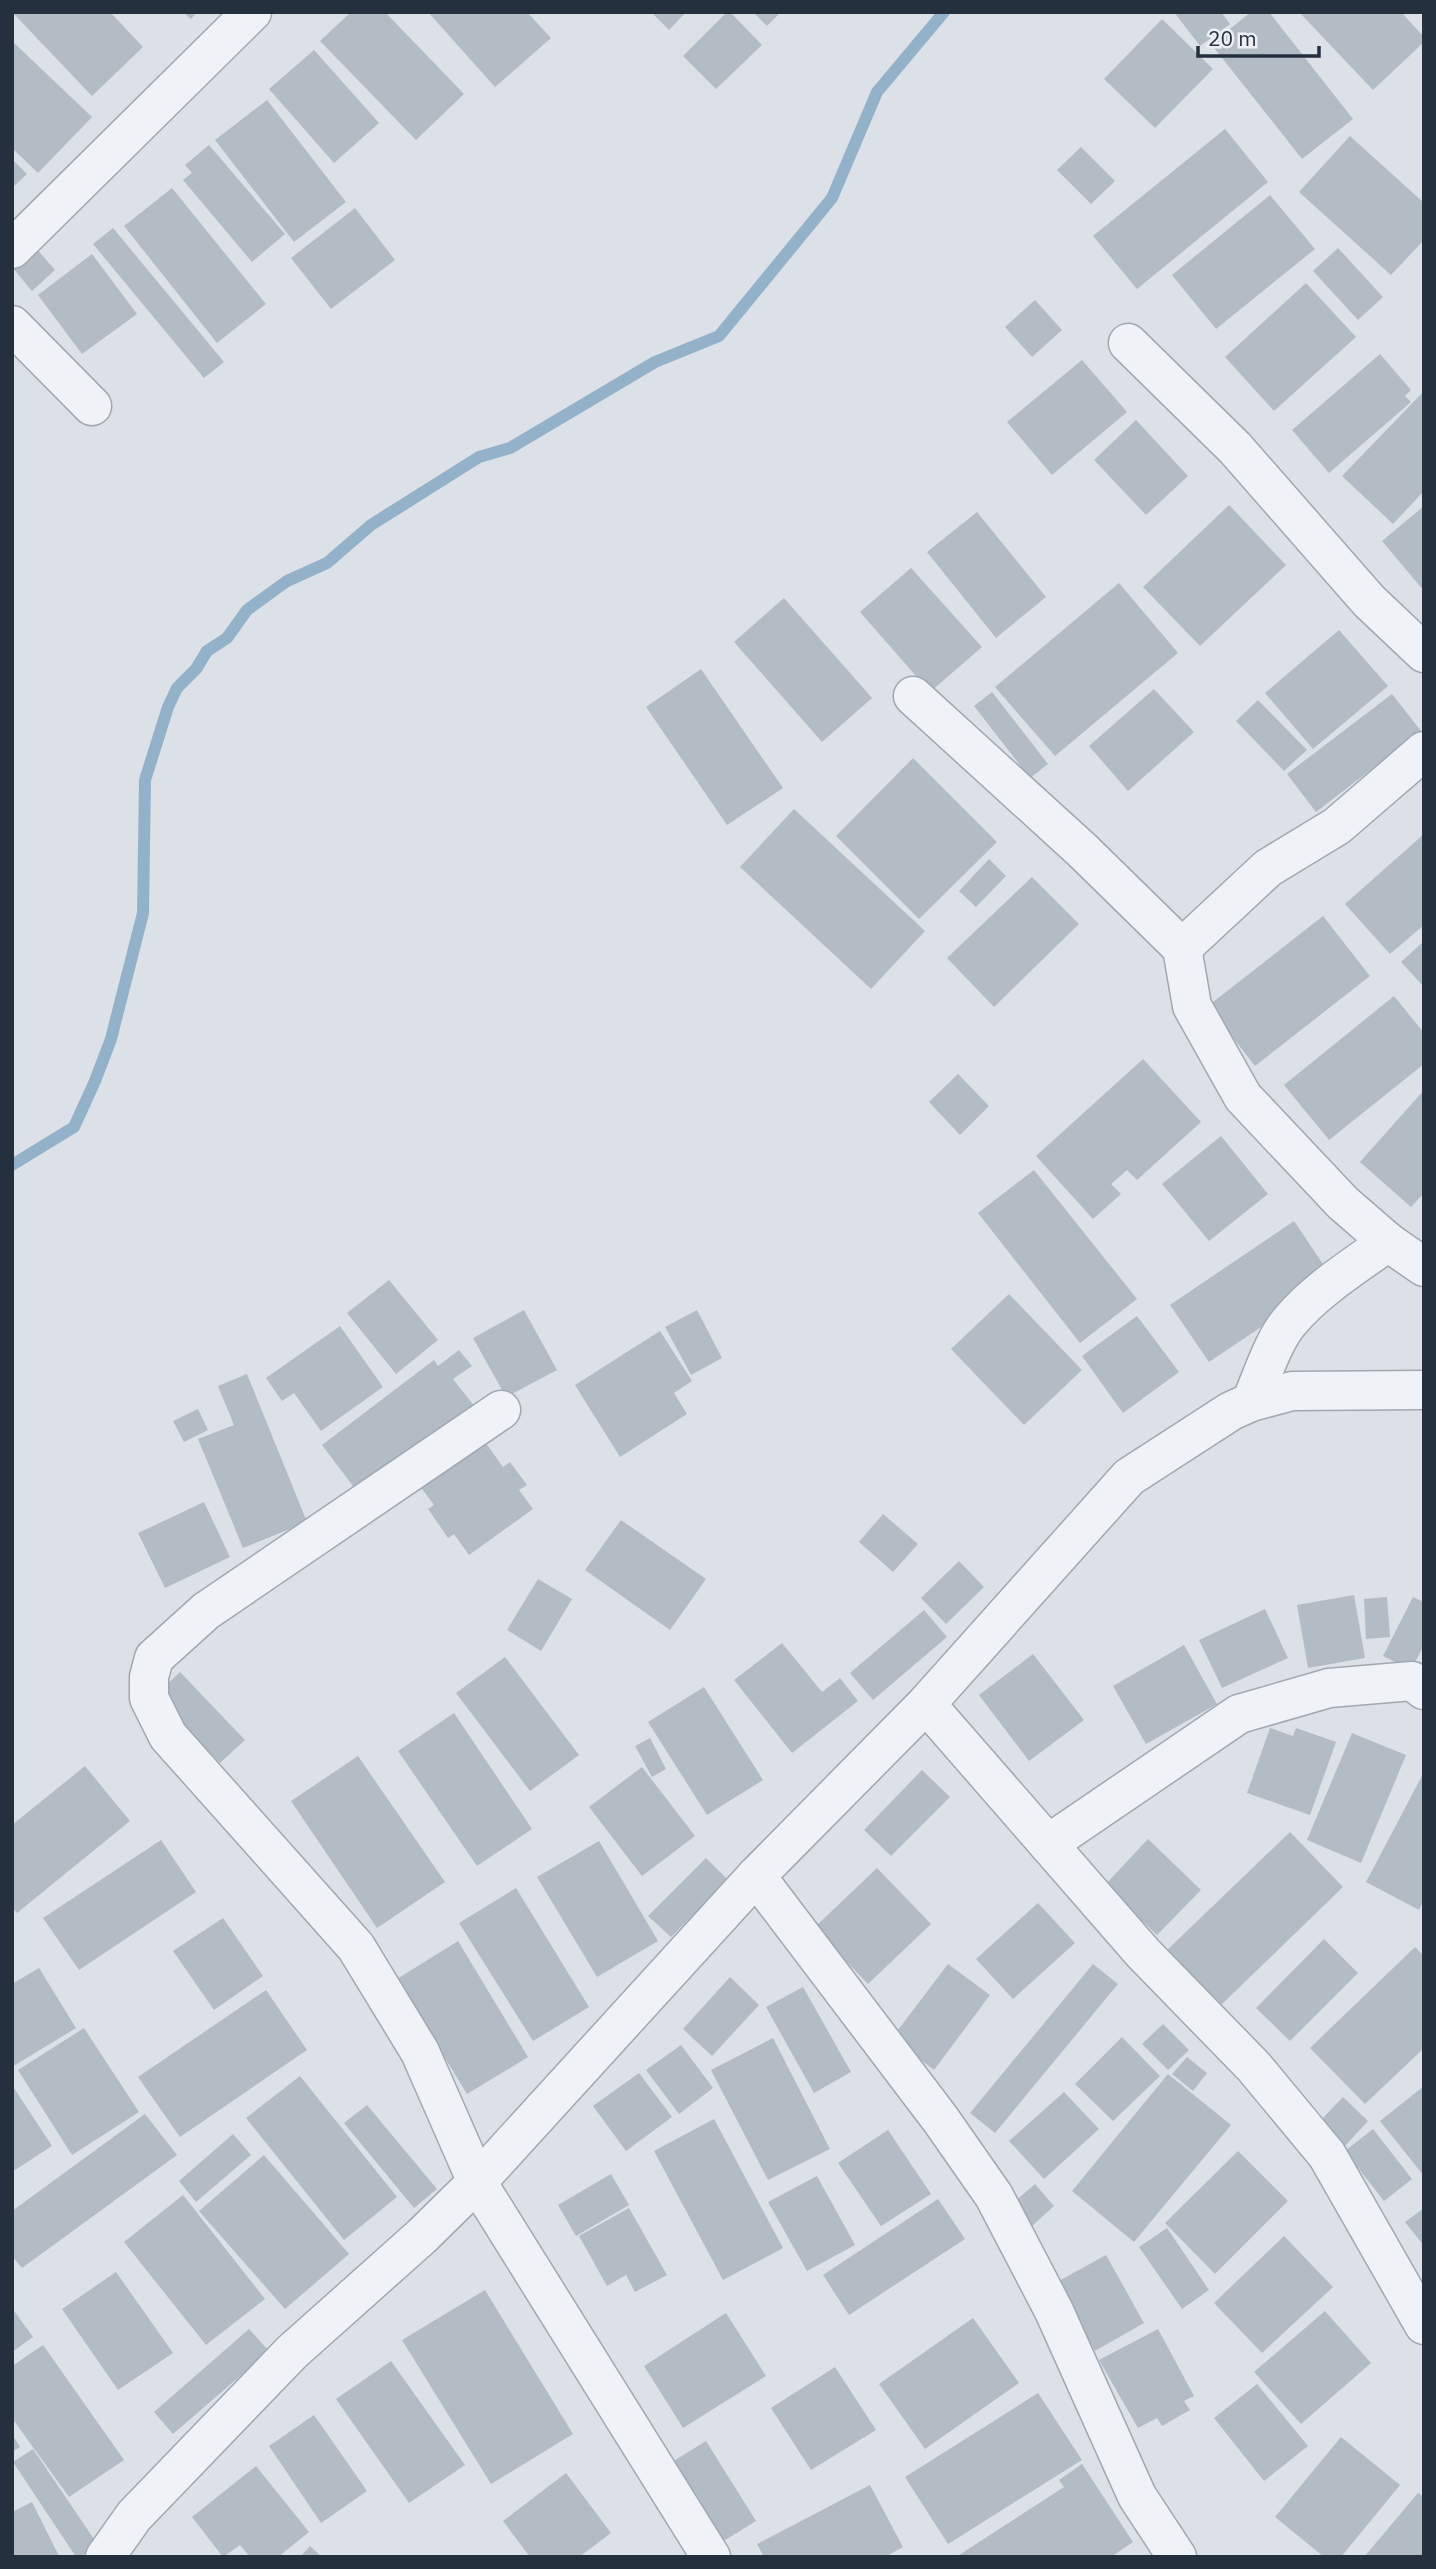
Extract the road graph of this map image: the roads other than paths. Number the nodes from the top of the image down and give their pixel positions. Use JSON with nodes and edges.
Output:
{"nodes":[{"id":1,"x":253,"y":12,"type":"edge"},
{"id":2,"x":12,"y":249,"type":"edge"},
{"id":3,"x":12,"y":326,"type":"edge"},
{"id":4,"x":1128,"y":343,"type":"dead end"},
{"id":5,"x":92,"y":406,"type":"dead end"},
{"id":6,"x":1424,"y":653,"type":"edge"},
{"id":7,"x":913,"y":696,"type":"dead end"},
{"id":8,"x":1424,"y":751,"type":"edge"},
{"id":9,"x":1182,"y":948,"type":"junction"},
{"id":10,"x":1388,"y":1242,"type":"junction"},
{"id":11,"x":1424,"y":1266,"type":"edge"},
{"id":12,"x":1424,"y":1390,"type":"edge"},
{"id":13,"x":1251,"y":1402,"type":"junction"},
{"id":14,"x":501,"y":1410,"type":"dead end"},
{"id":15,"x":1424,"y":1690,"type":"edge"},
{"id":16,"x":926,"y":1704,"type":"junction"},
{"id":17,"x":1048,"y":1844,"type":"junction"},
{"id":18,"x":756,"y":1876,"type":"junction"},
{"id":19,"x":477,"y":2182,"type":"junction"},
{"id":20,"x":1424,"y":2325,"type":"edge"},
{"id":21,"x":105,"y":2557,"type":"edge"},
{"id":22,"x":711,"y":2557,"type":"edge"},
{"id":23,"x":1177,"y":2557,"type":"edge"}],
"edges":[{"from":1,"to":2,"type":"street"},
{"from":3,"to":5,"type":"street"},
{"from":4,"to":6,"type":"street"},
{"from":7,"to":9,"type":"street"},
{"from":8,"to":9,"type":"street"},
{"from":9,"to":10,"type":"street"},
{"from":10,"to":11,"type":"street"},
{"from":10,"to":13,"type":"street"},
{"from":12,"to":13,"type":"street"},
{"from":13,"to":16,"type":"street"},
{"from":14,"to":19,"type":"street"},
{"from":15,"to":17,"type":"street"},
{"from":16,"to":17,"type":"street"},
{"from":16,"to":18,"type":"street"},
{"from":17,"to":20,"type":"street"},
{"from":18,"to":19,"type":"street"},
{"from":18,"to":23,"type":"street"},
{"from":19,"to":21,"type":"street"},
{"from":19,"to":22,"type":"street"}]}
